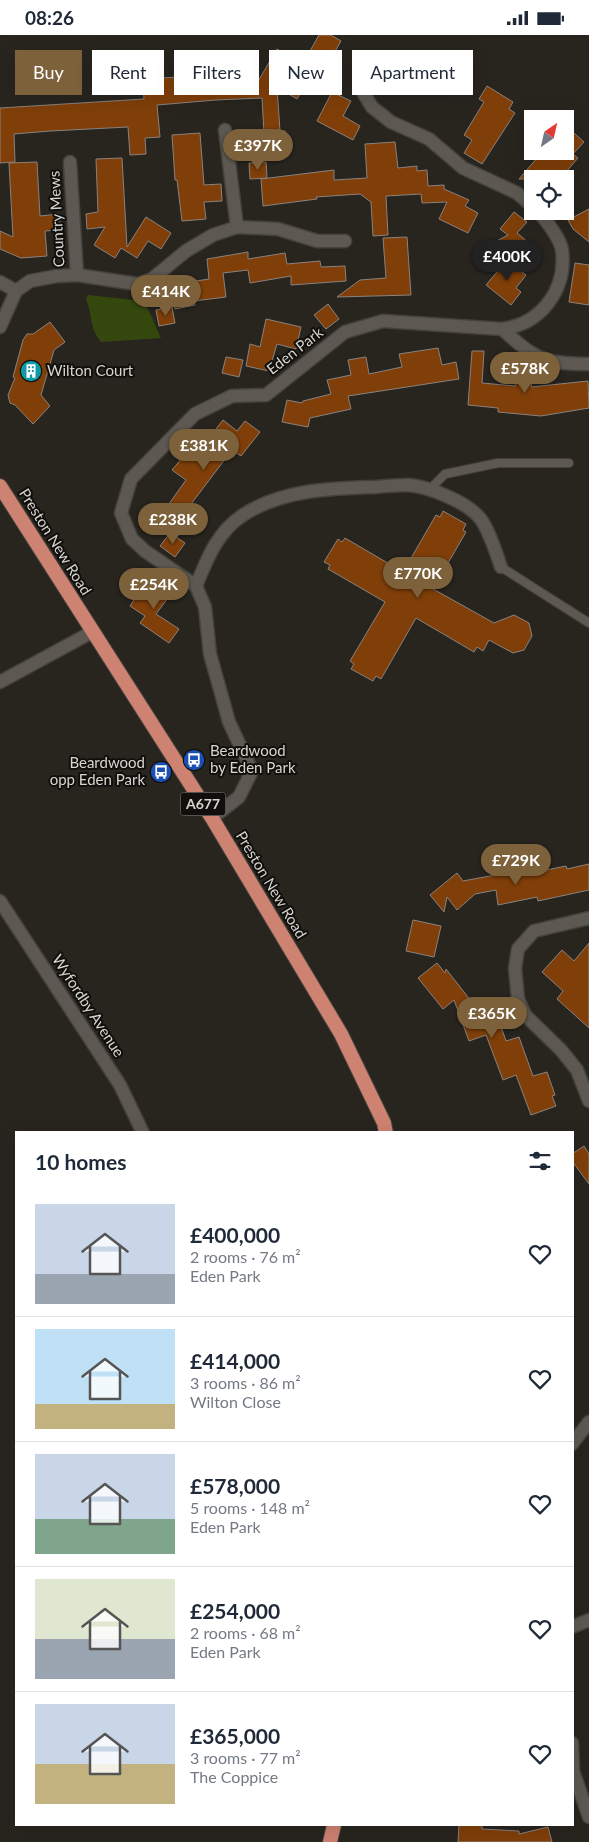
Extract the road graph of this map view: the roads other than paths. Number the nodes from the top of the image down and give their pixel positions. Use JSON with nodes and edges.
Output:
{"nodes":[{"id":1,"x":365,"y":95,"type":"edge"},
{"id":2,"x":225,"y":130,"type":"dead end"},
{"id":3,"x":70,"y":162,"type":"dead end"},
{"id":4,"x":524,"y":200,"type":"edge"},
{"id":5,"x":544,"y":220,"type":"edge"},
{"id":6,"x":237,"y":227,"type":"junction"},
{"id":7,"x":345,"y":241,"type":"dead end"},
{"id":8,"x":77,"y":275,"type":"junction"},
{"id":9,"x":0,"y":282,"type":"edge"},
{"id":10,"x":16,"y":291,"type":"junction"},
{"id":11,"x":0,"y":327,"type":"edge"},
{"id":12,"x":502,"y":329,"type":"junction"},
{"id":13,"x":589,"y":364,"type":"edge"},
{"id":14,"x":569,"y":463,"type":"dead end"},
{"id":15,"x":0,"y":486,"type":"edge"},
{"id":16,"x":429,"y":490,"type":"junction"},
{"id":17,"x":501,"y":567,"type":"joint"},
{"id":18,"x":196,"y":586,"type":"junction"},
{"id":19,"x":589,"y":623,"type":"edge"},
{"id":20,"x":92,"y":631,"type":"junction"},
{"id":21,"x":0,"y":682,"type":"edge"},
{"id":22,"x":212,"y":818,"type":"junction"},
{"id":23,"x":0,"y":901,"type":"edge"},
{"id":24,"x":589,"y":918,"type":"edge"},
{"id":25,"x":589,"y":1101,"type":"edge"},
{"id":26,"x":142,"y":1131,"type":"edge"},
{"id":27,"x":386,"y":1131,"type":"edge"},
{"id":28,"x":589,"y":1422,"type":"edge"},
{"id":29,"x":574,"y":1441,"type":"edge"},
{"id":30,"x":589,"y":1620,"type":"edge"},
{"id":31,"x":574,"y":1626,"type":"edge"},
{"id":32,"x":574,"y":1774,"type":"edge"},
{"id":33,"x":589,"y":1817,"type":"edge"},
{"id":34,"x":334,"y":1826,"type":"edge"},
{"id":35,"x":330,"y":1842,"type":"edge"}],
"edges":[{"from":1,"to":4,"type":"street"},
{"from":2,"to":6,"type":"street"},
{"from":3,"to":8,"type":"street","name":"Country Mews"},
{"from":5,"to":12,"type":"street","name":"Eden Park"},
{"from":6,"to":7,"type":"street"},
{"from":6,"to":8,"type":"street"},
{"from":8,"to":10,"type":"street"},
{"from":9,"to":10,"type":"street"},
{"from":10,"to":11,"type":"street"},
{"from":12,"to":13,"type":"street"},
{"from":12,"to":18,"type":"street","name":"Eden Park"},
{"from":14,"to":16,"type":"lane"},
{"from":15,"to":20,"type":"highway","name":"Preston New Road","number":"A677"},
{"from":16,"to":17,"type":"street"},
{"from":16,"to":18,"type":"street"},
{"from":17,"to":19,"type":"lane"},
{"from":18,"to":22,"type":"street"},
{"from":20,"to":21,"type":"street"},
{"from":20,"to":22,"type":"highway","name":"Preston New Road","number":"A677"},
{"from":22,"to":27,"type":"highway","name":"Preston New Road","number":"A677"},
{"from":23,"to":26,"type":"street","name":"Wyfordby Avenue"},
{"from":24,"to":25,"type":"street"},
{"from":28,"to":29,"type":"street"},
{"from":30,"to":31,"type":"street"},
{"from":32,"to":33,"type":"street"},
{"from":34,"to":35,"type":"highway"}]}
